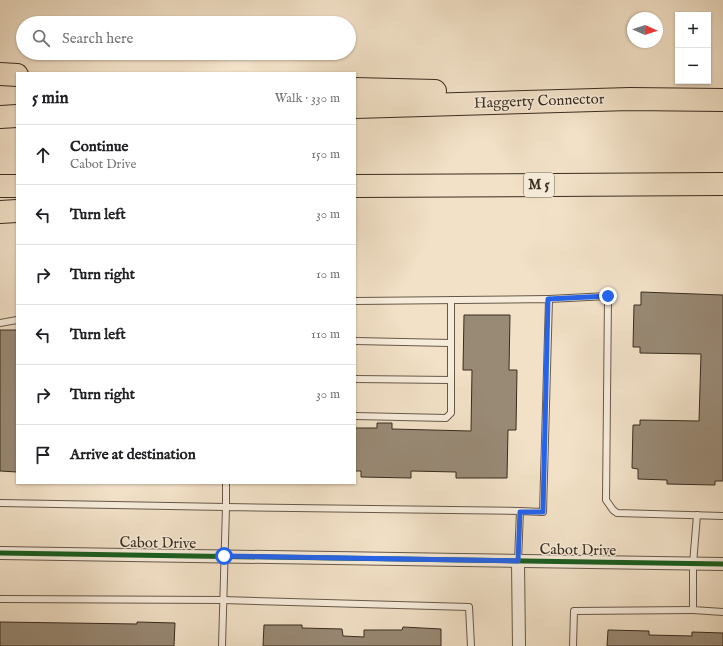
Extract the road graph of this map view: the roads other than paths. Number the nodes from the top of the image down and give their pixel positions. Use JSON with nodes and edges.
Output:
{"nodes":[{"id":1,"x":0,"y":74,"type":"edge"},
{"id":2,"x":16,"y":75,"type":"edge"},
{"id":3,"x":356,"y":89,"type":"edge"},
{"id":4,"x":630,"y":99,"type":"junction"},
{"id":5,"x":723,"y":100,"type":"edge"},
{"id":6,"x":356,"y":107,"type":"edge"},
{"id":7,"x":16,"y":116,"type":"edge"},
{"id":8,"x":0,"y":117,"type":"edge"},
{"id":9,"x":723,"y":184,"type":"edge"},
{"id":10,"x":0,"y":186,"type":"edge"},
{"id":11,"x":16,"y":186,"type":"edge"},
{"id":12,"x":356,"y":186,"type":"edge"},
{"id":13,"x":16,"y":211,"type":"edge"},
{"id":14,"x":0,"y":212,"type":"edge"},
{"id":15,"x":548,"y":299,"type":"junction"},
{"id":16,"x":356,"y":300,"type":"edge"},
{"id":17,"x":450,"y":300,"type":"junction"},
{"id":18,"x":16,"y":320,"type":"edge"},
{"id":19,"x":0,"y":323,"type":"edge"},
{"id":20,"x":356,"y":341,"type":"edge"},
{"id":21,"x":450,"y":343,"type":"junction"},
{"id":22,"x":356,"y":378,"type":"edge"},
{"id":23,"x":450,"y":380,"type":"junction"},
{"id":24,"x":356,"y":416,"type":"edge"},
{"id":25,"x":226,"y":484,"type":"edge"},
{"id":26,"x":0,"y":503,"type":"edge"},
{"id":27,"x":226,"y":508,"type":"junction"},
{"id":28,"x":520,"y":512,"type":"junction"},
{"id":29,"x":697,"y":515,"type":"junction"},
{"id":30,"x":723,"y":516,"type":"edge"},
{"id":31,"x":0,"y":553,"type":"edge"},
{"id":32,"x":224,"y":556,"type":"junction"},
{"id":33,"x":518,"y":561,"type":"junction"},
{"id":34,"x":693,"y":564,"type":"junction"},
{"id":35,"x":723,"y":564,"type":"edge"},
{"id":36,"x":0,"y":599,"type":"edge"},
{"id":37,"x":223,"y":600,"type":"junction"},
{"id":38,"x":693,"y":610,"type":"junction"},
{"id":39,"x":723,"y":612,"type":"edge"},
{"id":40,"x":222,"y":646,"type":"edge"},
{"id":41,"x":471,"y":646,"type":"edge"},
{"id":42,"x":519,"y":646,"type":"edge"},
{"id":43,"x":573,"y":646,"type":"edge"}],
"edges":[{"from":1,"to":2,"type":"highway"},
{"from":3,"to":4,"type":"highway"},
{"from":4,"to":5,"type":"highway","name":"Haggerty Connector"},
{"from":4,"to":6,"type":"highway","name":"Haggerty Connector"},
{"from":7,"to":8,"type":"highway"},
{"from":9,"to":12,"type":"highway","number":"M 5"},
{"from":10,"to":11,"type":"highway"},
{"from":13,"to":14,"type":"highway"},
{"from":15,"to":17,"type":"lane"},
{"from":15,"to":28,"type":"lane"},
{"from":15,"to":29,"type":"lane"},
{"from":16,"to":17,"type":"lane"},
{"from":17,"to":21,"type":"lane"},
{"from":18,"to":19,"type":"lane"},
{"from":20,"to":21,"type":"lane"},
{"from":21,"to":23,"type":"lane"},
{"from":22,"to":23,"type":"lane"},
{"from":23,"to":24,"type":"lane"},
{"from":25,"to":27,"type":"lane"},
{"from":26,"to":27,"type":"lane"},
{"from":27,"to":28,"type":"lane"},
{"from":27,"to":32,"type":"lane"},
{"from":28,"to":33,"type":"lane"},
{"from":29,"to":30,"type":"lane"},
{"from":29,"to":34,"type":"lane"},
{"from":31,"to":32,"type":"street","name":"Cabot Drive"},
{"from":32,"to":33,"type":"street","name":"Cabot Drive"},
{"from":32,"to":37,"type":"lane"},
{"from":33,"to":34,"type":"street","name":"Cabot Drive"},
{"from":33,"to":42,"type":"street"},
{"from":34,"to":35,"type":"street","name":"Cabot Drive"},
{"from":34,"to":38,"type":"lane"},
{"from":36,"to":37,"type":"lane"},
{"from":37,"to":40,"type":"lane"},
{"from":37,"to":41,"type":"lane"},
{"from":38,"to":39,"type":"lane"},
{"from":38,"to":43,"type":"lane"}]}
